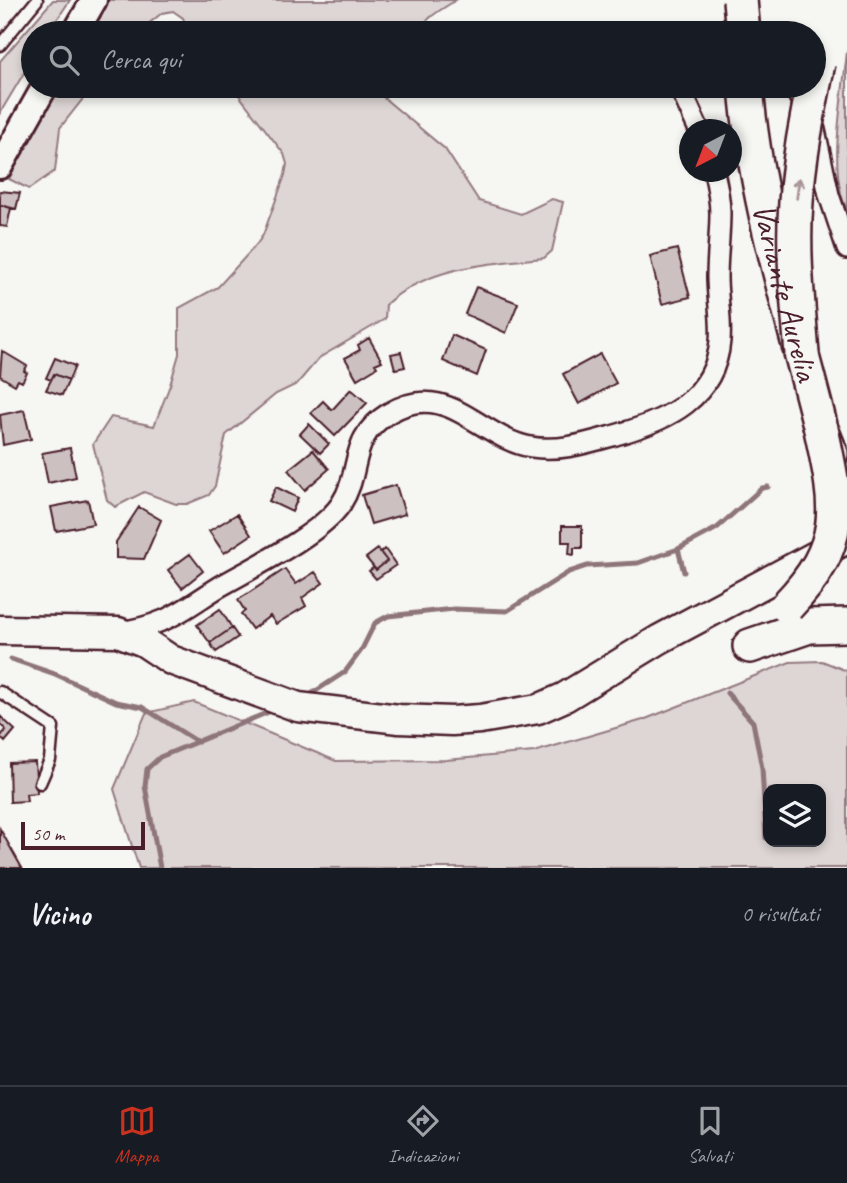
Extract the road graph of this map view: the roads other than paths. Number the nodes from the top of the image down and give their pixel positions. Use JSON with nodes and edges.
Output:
{"nodes":[{"id":1,"x":37,"y":0,"type":"edge"},
{"id":2,"x":94,"y":0,"type":"edge"},
{"id":3,"x":740,"y":0,"type":"edge"},
{"id":4,"x":82,"y":21,"type":"edge"},
{"id":5,"x":742,"y":21,"type":"edge"},
{"id":6,"x":0,"y":45,"type":"edge"},
{"id":7,"x":38,"y":98,"type":"edge"},
{"id":8,"x":685,"y":98,"type":"edge"},
{"id":9,"x":747,"y":98,"type":"edge"},
{"id":10,"x":800,"y":98,"type":"edge"},
{"id":11,"x":812,"y":98,"type":"edge"},
{"id":12,"x":694,"y":119,"type":"edge"},
{"id":13,"x":0,"y":166,"type":"edge"},
{"id":14,"x":716,"y":182,"type":"edge"},
{"id":15,"x":847,"y":249,"type":"edge"},
{"id":16,"x":802,"y":354,"type":"junction"},
{"id":17,"x":821,"y":429,"type":"junction"},
{"id":18,"x":847,"y":478,"type":"edge"},
{"id":19,"x":847,"y":492,"type":"edge"},
{"id":20,"x":847,"y":539,"type":"edge"},
{"id":21,"x":847,"y":625,"type":"edge"},
{"id":22,"x":0,"y":630,"type":"edge"},
{"id":23,"x":118,"y":632,"type":"junction"},
{"id":24,"x":847,"y":642,"type":"edge"},
{"id":25,"x":750,"y":646,"type":"junction"},
{"id":26,"x":0,"y":692,"type":"edge"},
{"id":27,"x":40,"y":783,"type":"dead end"}],
"edges":[{"from":1,"to":6,"type":"lane"},
{"from":2,"to":4,"type":"street"},
{"from":3,"to":5,"type":"highway","bridge":true},
{"from":7,"to":13,"type":"street"},
{"from":8,"to":12,"type":"street"},
{"from":9,"to":16,"type":"highway","name":"Variante Aurelia","bridge":true},
{"from":10,"to":15,"type":"street"},
{"from":16,"to":11,"type":"highway","one_way":true,"bridge":true},
{"from":14,"to":23,"type":"street"},
{"from":16,"to":17,"type":"highway","name":"Variante Aurelia"},
{"from":17,"to":18,"type":"highway","bridge":true},
{"from":17,"to":19,"type":"highway","name":"Variante Aurelia","bridge":true},
{"from":17,"to":25,"type":"highway","bridge":true},
{"from":20,"to":23,"type":"main road"},
{"from":21,"to":25,"type":"highway"},
{"from":22,"to":23,"type":"main road"},
{"from":24,"to":25,"type":"highway"},
{"from":26,"to":27,"type":"lane"}]}
